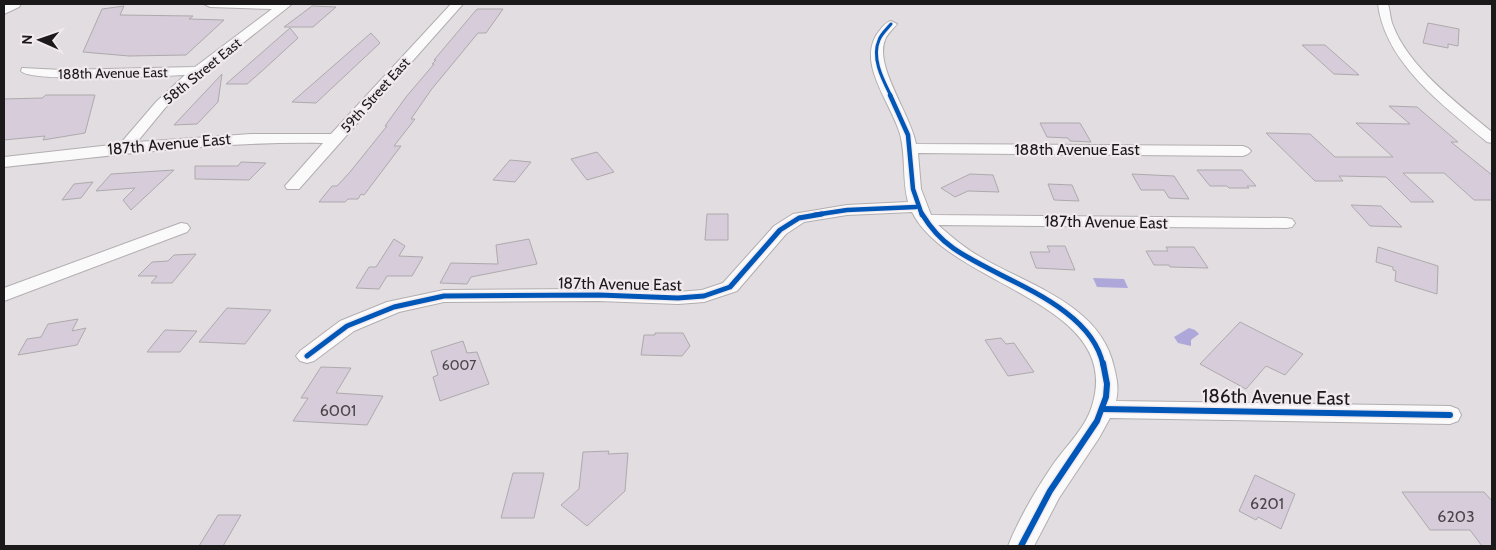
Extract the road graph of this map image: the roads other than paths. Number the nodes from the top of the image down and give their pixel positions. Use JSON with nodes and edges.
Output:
{"nodes":[{"id":1,"x":13,"y":4,"type":"edge"},
{"id":2,"x":210,"y":4,"type":"edge"},
{"id":3,"x":457,"y":4,"type":"edge"},
{"id":4,"x":1383,"y":4,"type":"edge"},
{"id":5,"x":284,"y":5,"type":"edge"},
{"id":6,"x":4,"y":10,"type":"edge"},
{"id":7,"x":891,"y":24,"type":"dead end"},
{"id":8,"x":200,"y":70,"type":"junction"},
{"id":9,"x":27,"y":71,"type":"dead end"},
{"id":10,"x":334,"y":139,"type":"junction"},
{"id":11,"x":1492,"y":139,"type":"edge"},
{"id":12,"x":126,"y":146,"type":"junction"},
{"id":13,"x":911,"y":148,"type":"junction"},
{"id":14,"x":1243,"y":151,"type":"dead end"},
{"id":15,"x":4,"y":162,"type":"edge"},
{"id":16,"x":293,"y":186,"type":"dead end"},
{"id":17,"x":921,"y":213,"type":"junction"},
{"id":18,"x":1286,"y":224,"type":"dead end"},
{"id":19,"x":181,"y":228,"type":"dead end"},
{"id":20,"x":4,"y":295,"type":"edge"},
{"id":21,"x":307,"y":356,"type":"dead end"},
{"id":22,"x":1102,"y":408,"type":"junction"},
{"id":23,"x":1450,"y":415,"type":"dead end"},
{"id":24,"x":1021,"y":546,"type":"edge"}],
"edges":[{"from":1,"to":6,"type":"street"},
{"from":2,"to":5,"type":"street"},
{"from":3,"to":10,"type":"street","name":"59th Street East"},
{"from":4,"to":11,"type":"street"},
{"from":5,"to":8,"type":"street","name":"58th Street East"},
{"from":7,"to":13,"type":"street"},
{"from":8,"to":9,"type":"street","name":"188th Avenue East"},
{"from":8,"to":12,"type":"street","name":"58th Street East"},
{"from":10,"to":12,"type":"street","name":"187th Avenue East"},
{"from":10,"to":16,"type":"street","name":"59th Street East"},
{"from":12,"to":15,"type":"street","name":"187th Avenue East"},
{"from":13,"to":14,"type":"street","name":"188th Avenue East"},
{"from":13,"to":17,"type":"street"},
{"from":17,"to":18,"type":"street","name":"187th Avenue East"},
{"from":17,"to":21,"type":"street","name":"187th Avenue East"},
{"from":17,"to":22,"type":"street"},
{"from":19,"to":20,"type":"street"},
{"from":22,"to":23,"type":"street","name":"186th Avenue East"},
{"from":22,"to":24,"type":"street"}]}
